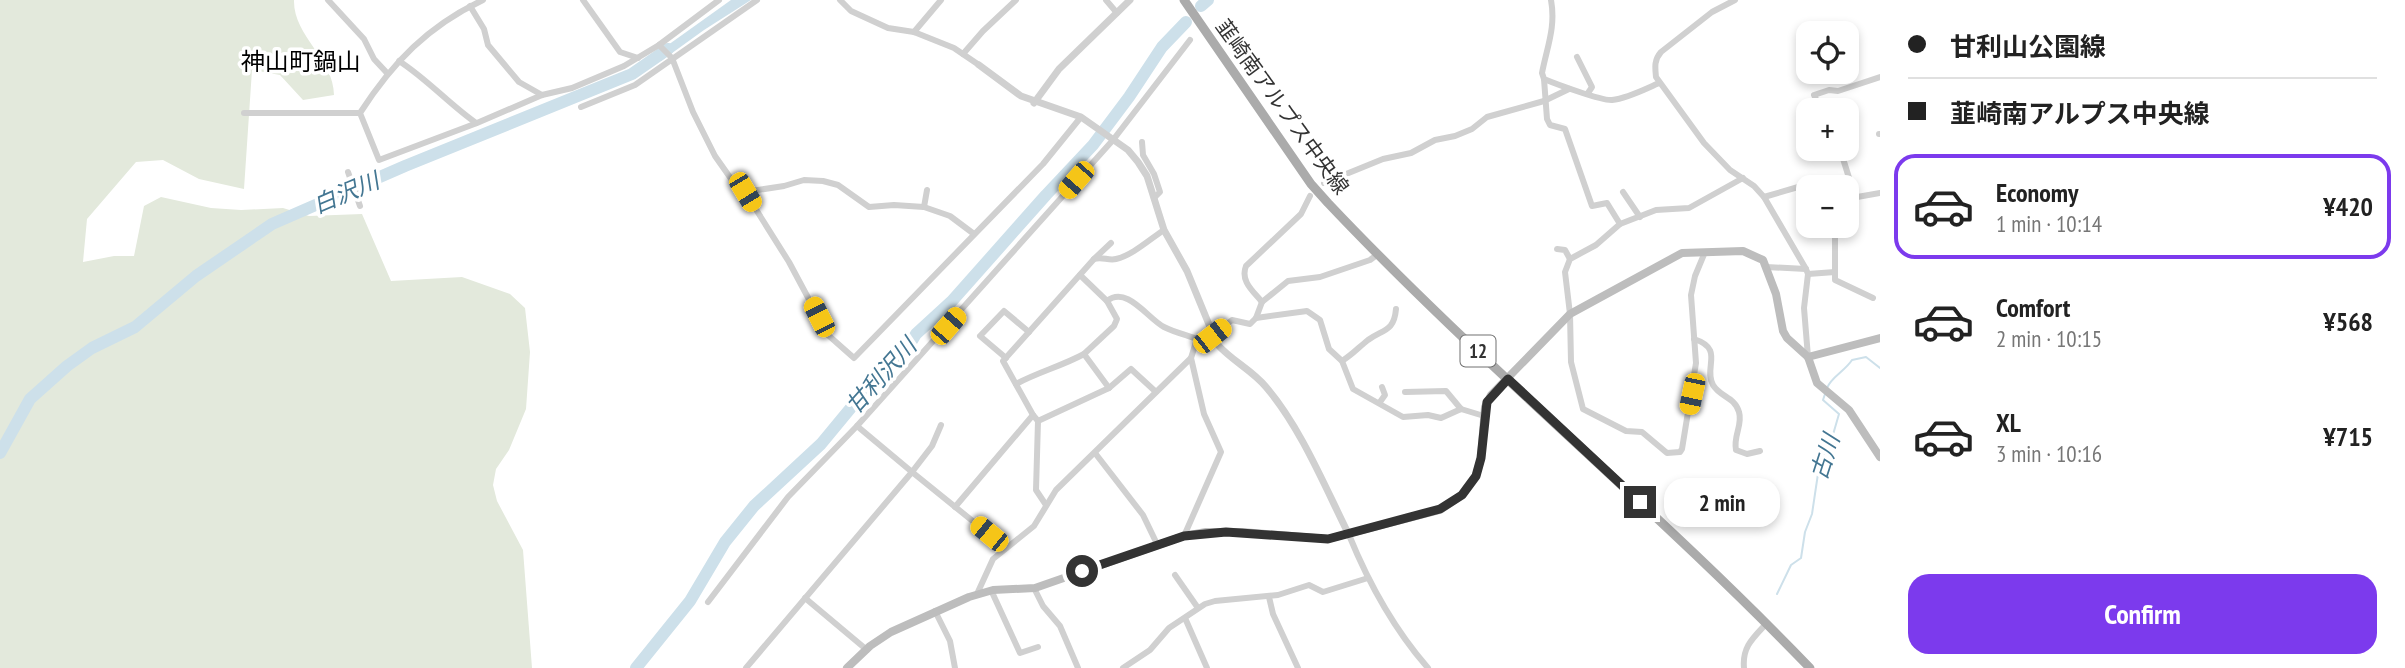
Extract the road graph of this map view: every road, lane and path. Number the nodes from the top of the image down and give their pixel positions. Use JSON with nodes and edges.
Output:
{"nodes":[{"id":1,"x":328,"y":0,"type":"edge"},
{"id":2,"x":483,"y":0,"type":"edge"},
{"id":3,"x":583,"y":0,"type":"edge"},
{"id":4,"x":719,"y":0,"type":"edge"},
{"id":5,"x":757,"y":0,"type":"edge"},
{"id":6,"x":840,"y":0,"type":"edge"},
{"id":7,"x":942,"y":0,"type":"edge"},
{"id":8,"x":1016,"y":0,"type":"edge"},
{"id":9,"x":1106,"y":0,"type":"edge"},
{"id":10,"x":1130,"y":0,"type":"edge"},
{"id":11,"x":1184,"y":0,"type":"edge"},
{"id":12,"x":1551,"y":0,"type":"edge"},
{"id":13,"x":1735,"y":0,"type":"edge"},
{"id":14,"x":471,"y":6,"type":"junction"},
{"id":15,"x":1117,"y":13,"type":"junction"},
{"id":16,"x":914,"y":33,"type":"junction"},
{"id":17,"x":1190,"y":40,"type":"dead end"},
{"id":18,"x":659,"y":45,"type":"junction"},
{"id":19,"x":963,"y":54,"type":"junction"},
{"id":20,"x":1577,"y":57,"type":"dead end"},
{"id":21,"x":638,"y":58,"type":"junction"},
{"id":22,"x":672,"y":58,"type":"junction"},
{"id":23,"x":399,"y":61,"type":"junction"},
{"id":24,"x":979,"y":65,"type":"joint"},
{"id":25,"x":387,"y":73,"type":"junction"},
{"id":26,"x":1880,"y":77,"type":"edge"},
{"id":27,"x":1544,"y":79,"type":"junction"},
{"id":28,"x":1659,"y":83,"type":"junction"},
{"id":29,"x":1569,"y":89,"type":"junction"},
{"id":30,"x":1588,"y":93,"type":"junction"},
{"id":31,"x":542,"y":95,"type":"junction"},
{"id":32,"x":1815,"y":98,"type":"edge"},
{"id":33,"x":1544,"y":101,"type":"junction"},
{"id":34,"x":1034,"y":103,"type":"junction"},
{"id":35,"x":581,"y":107,"type":"dead end"},
{"id":36,"x":244,"y":113,"type":"dead end"},
{"id":37,"x":360,"y":113,"type":"junction"},
{"id":38,"x":1081,"y":117,"type":"junction"},
{"id":39,"x":477,"y":124,"type":"junction"},
{"id":40,"x":1113,"y":140,"type":"junction"},
{"id":41,"x":1142,"y":142,"type":"dead end"},
{"id":42,"x":348,"y":173,"type":"dead end"},
{"id":43,"x":1743,"y":178,"type":"junction"},
{"id":44,"x":1324,"y":183,"type":"dead end"},
{"id":45,"x":1796,"y":188,"type":"edge"},
{"id":46,"x":927,"y":190,"type":"dead end"},
{"id":47,"x":745,"y":192,"type":"junction"},
{"id":48,"x":1623,"y":192,"type":"dead end"},
{"id":49,"x":1880,"y":193,"type":"edge"},
{"id":50,"x":1310,"y":196,"type":"dead end"},
{"id":51,"x":1859,"y":196,"type":"edge"},
{"id":52,"x":1764,"y":197,"type":"junction"},
{"id":53,"x":1154,"y":198,"type":"junction"},
{"id":54,"x":360,"y":206,"type":"dead end"},
{"id":55,"x":924,"y":207,"type":"junction"},
{"id":56,"x":1640,"y":217,"type":"junction"},
{"id":57,"x":1620,"y":224,"type":"junction"},
{"id":58,"x":1164,"y":230,"type":"junction"},
{"id":59,"x":974,"y":234,"type":"junction"},
{"id":60,"x":1835,"y":238,"type":"edge"},
{"id":61,"x":1111,"y":243,"type":"dead end"},
{"id":62,"x":1557,"y":249,"type":"dead end"},
{"id":63,"x":1705,"y":252,"type":"junction"},
{"id":64,"x":1378,"y":254,"type":"junction"},
{"id":65,"x":1094,"y":259,"type":"junction"},
{"id":66,"x":1570,"y":259,"type":"junction"},
{"id":67,"x":1766,"y":267,"type":"junction"},
{"id":68,"x":1807,"y":271,"type":"junction"},
{"id":69,"x":1835,"y":272,"type":"junction"},
{"id":70,"x":1080,"y":275,"type":"junction"},
{"id":71,"x":1876,"y":297,"type":"edge"},
{"id":72,"x":1107,"y":302,"type":"junction"},
{"id":73,"x":1262,"y":302,"type":"junction"},
{"id":74,"x":1396,"y":309,"type":"dead end"},
{"id":75,"x":1570,"y":314,"type":"junction"},
{"id":76,"x":1256,"y":318,"type":"junction"},
{"id":77,"x":1029,"y":332,"type":"junction"},
{"id":78,"x":1212,"y":336,"type":"junction"},
{"id":79,"x":1880,"y":338,"type":"edge"},
{"id":80,"x":1197,"y":339,"type":"junction"},
{"id":81,"x":1694,"y":339,"type":"junction"},
{"id":82,"x":1084,"y":354,"type":"junction"},
{"id":83,"x":1808,"y":357,"type":"junction"},
{"id":84,"x":1006,"y":358,"type":"junction"},
{"id":85,"x":1191,"y":358,"type":"junction"},
{"id":86,"x":1342,"y":361,"type":"junction"},
{"id":87,"x":1508,"y":379,"type":"junction"},
{"id":88,"x":1016,"y":384,"type":"junction"},
{"id":89,"x":1382,"y":387,"type":"dead end"},
{"id":90,"x":1109,"y":388,"type":"junction"},
{"id":91,"x":1156,"y":392,"type":"junction"},
{"id":92,"x":1405,"y":392,"type":"dead end"},
{"id":93,"x":1380,"y":402,"type":"junction"},
{"id":94,"x":1461,"y":409,"type":"junction"},
{"id":95,"x":1484,"y":416,"type":"junction"},
{"id":96,"x":1035,"y":418,"type":"junction"},
{"id":97,"x":941,"y":425,"type":"dead end"},
{"id":98,"x":857,"y":426,"type":"junction"},
{"id":99,"x":1760,"y":451,"type":"dead end"},
{"id":100,"x":1095,"y":453,"type":"junction"},
{"id":101,"x":1880,"y":457,"type":"edge"},
{"id":102,"x":912,"y":472,"type":"junction"},
{"id":103,"x":1046,"y":505,"type":"junction"},
{"id":104,"x":955,"y":507,"type":"junction"},
{"id":105,"x":1349,"y":535,"type":"junction"},
{"id":106,"x":1184,"y":536,"type":"junction"},
{"id":107,"x":1157,"y":544,"type":"junction"},
{"id":108,"x":1006,"y":548,"type":"junction"},
{"id":109,"x":1175,"y":575,"type":"dead end"},
{"id":110,"x":1368,"y":578,"type":"junction"},
{"id":111,"x":1034,"y":588,"type":"junction"},
{"id":112,"x":991,"y":590,"type":"junction"},
{"id":113,"x":977,"y":594,"type":"junction"},
{"id":114,"x":1269,"y":597,"type":"junction"},
{"id":115,"x":805,"y":598,"type":"junction"},
{"id":116,"x":708,"y":602,"type":"dead end"},
{"id":117,"x":1198,"y":608,"type":"junction"},
{"id":118,"x":935,"y":611,"type":"junction"},
{"id":119,"x":1185,"y":618,"type":"junction"},
{"id":120,"x":1766,"y":624,"type":"junction"},
{"id":121,"x":1038,"y":647,"type":"dead end"},
{"id":122,"x":867,"y":650,"type":"junction"},
{"id":123,"x":746,"y":668,"type":"edge"},
{"id":124,"x":848,"y":668,"type":"edge"},
{"id":125,"x":955,"y":668,"type":"edge"},
{"id":126,"x":1079,"y":668,"type":"edge"},
{"id":127,"x":1123,"y":668,"type":"edge"},
{"id":128,"x":1207,"y":668,"type":"edge"},
{"id":129,"x":1298,"y":668,"type":"edge"},
{"id":130,"x":1428,"y":668,"type":"edge"},
{"id":131,"x":1744,"y":668,"type":"edge"},
{"id":132,"x":1810,"y":668,"type":"edge"}],
"edges":[{"from":1,"to":25,"type":"street"},
{"from":2,"to":14,"type":"street"},
{"from":3,"to":21,"type":"street"},
{"from":4,"to":18,"type":"street"},
{"from":5,"to":22,"type":"street"},
{"from":6,"to":16,"type":"street"},
{"from":7,"to":16,"type":"street"},
{"from":8,"to":19,"type":"street"},
{"from":9,"to":15,"type":"street"},
{"from":10,"to":15,"type":"street"},
{"from":11,"to":64,"type":"main road","name":"韮崎南アルプス中央線","number":"12"},
{"from":12,"to":27,"type":"street"},
{"from":13,"to":28,"type":"street"},
{"from":14,"to":23,"type":"street"},
{"from":14,"to":31,"type":"street"},
{"from":15,"to":34,"type":"street"},
{"from":16,"to":19,"type":"street"},
{"from":17,"to":40,"type":"street"},
{"from":18,"to":21,"type":"street"},
{"from":18,"to":22,"type":"street"},
{"from":19,"to":24,"type":"street"},
{"from":20,"to":30,"type":"street"},
{"from":21,"to":31,"type":"street"},
{"from":22,"to":35,"type":"street"},
{"from":22,"to":47,"type":"street"},
{"from":23,"to":25,"type":"street"},
{"from":23,"to":39,"type":"street"},
{"from":24,"to":34,"type":"street"},
{"from":25,"to":37,"type":"street"},
{"from":26,"to":32,"type":"street"},
{"from":27,"to":29,"type":"street"},
{"from":27,"to":33,"type":"street"},
{"from":28,"to":30,"type":"street"},
{"from":28,"to":43,"type":"street"},
{"from":29,"to":30,"type":"street"},
{"from":29,"to":33,"type":"street"},
{"from":31,"to":39,"type":"street"},
{"from":33,"to":44,"type":"street"},
{"from":33,"to":57,"type":"street"},
{"from":34,"to":38,"type":"street"},
{"from":36,"to":37,"type":"street"},
{"from":37,"to":39,"type":"street"},
{"from":38,"to":40,"type":"street"},
{"from":38,"to":59,"type":"street"},
{"from":40,"to":53,"type":"street"},
{"from":40,"to":98,"type":"street"},
{"from":41,"to":53,"type":"street"},
{"from":42,"to":54,"type":"street"},
{"from":43,"to":52,"type":"street"},
{"from":43,"to":56,"type":"street"},
{"from":45,"to":52,"type":"street"},
{"from":46,"to":55,"type":"street"},
{"from":47,"to":55,"type":"street"},
{"from":47,"to":59,"type":"street"},
{"from":48,"to":56,"type":"street"},
{"from":49,"to":51,"type":"street"},
{"from":50,"to":73,"type":"street"},
{"from":52,"to":68,"type":"street"},
{"from":53,"to":58,"type":"street"},
{"from":55,"to":59,"type":"street"},
{"from":56,"to":57,"type":"street"},
{"from":57,"to":66,"type":"street"},
{"from":58,"to":65,"type":"street"},
{"from":58,"to":78,"type":"street"},
{"from":60,"to":69,"type":"street"},
{"from":61,"to":65,"type":"street"},
{"from":62,"to":66,"type":"street"},
{"from":63,"to":67,"type":"main road"},
{"from":63,"to":75,"type":"main road"},
{"from":63,"to":81,"type":"street"},
{"from":64,"to":73,"type":"street"},
{"from":64,"to":87,"type":"main road","name":"韮崎南アルプス中央線","number":"12"},
{"from":65,"to":70,"type":"street"},
{"from":66,"to":75,"type":"street"},
{"from":67,"to":68,"type":"street"},
{"from":67,"to":83,"type":"main road"},
{"from":68,"to":69,"type":"street"},
{"from":68,"to":83,"type":"street"},
{"from":69,"to":71,"type":"street"},
{"from":70,"to":72,"type":"street"},
{"from":70,"to":77,"type":"street"},
{"from":72,"to":80,"type":"street"},
{"from":72,"to":82,"type":"street"},
{"from":73,"to":76,"type":"street"},
{"from":74,"to":86,"type":"street"},
{"from":75,"to":81,"type":"street"},
{"from":75,"to":87,"type":"main road"},
{"from":76,"to":78,"type":"street"},
{"from":76,"to":86,"type":"street"},
{"from":77,"to":84,"type":"street"},
{"from":77,"to":84,"type":"street"},
{"from":78,"to":80,"type":"street"},
{"from":78,"to":105,"type":"street"},
{"from":79,"to":83,"type":"main road"},
{"from":80,"to":85,"type":"street"},
{"from":81,"to":99,"type":"street"},
{"from":82,"to":88,"type":"street"},
{"from":82,"to":90,"type":"street"},
{"from":83,"to":101,"type":"main road"},
{"from":84,"to":88,"type":"street"},
{"from":85,"to":91,"type":"street"},
{"from":85,"to":106,"type":"street"},
{"from":86,"to":93,"type":"street"},
{"from":87,"to":95,"type":"main road"},
{"from":87,"to":120,"type":"main road","name":"韮崎南アルプス中央線","number":"12"},
{"from":88,"to":96,"type":"street"},
{"from":89,"to":93,"type":"street"},
{"from":90,"to":91,"type":"street"},
{"from":90,"to":96,"type":"street"},
{"from":91,"to":100,"type":"street"},
{"from":92,"to":94,"type":"street"},
{"from":93,"to":94,"type":"street"},
{"from":94,"to":95,"type":"street"},
{"from":95,"to":105,"type":"main road"},
{"from":96,"to":103,"type":"street"},
{"from":96,"to":104,"type":"street"},
{"from":97,"to":102,"type":"street"},
{"from":98,"to":102,"type":"street"},
{"from":98,"to":116,"type":"street"},
{"from":100,"to":103,"type":"street"},
{"from":100,"to":107,"type":"street"},
{"from":102,"to":104,"type":"street"},
{"from":102,"to":115,"type":"street"},
{"from":103,"to":108,"type":"street"},
{"from":104,"to":108,"type":"street"},
{"from":105,"to":106,"type":"main road"},
{"from":105,"to":110,"type":"street"},
{"from":106,"to":107,"type":"main road"},
{"from":107,"to":111,"type":"main road"},
{"from":108,"to":113,"type":"street"},
{"from":109,"to":117,"type":"street"},
{"from":110,"to":114,"type":"street"},
{"from":110,"to":130,"type":"street"},
{"from":111,"to":112,"type":"main road"},
{"from":111,"to":126,"type":"street"},
{"from":112,"to":113,"type":"main road"},
{"from":112,"to":121,"type":"street"},
{"from":113,"to":118,"type":"main road"},
{"from":114,"to":117,"type":"street"},
{"from":114,"to":129,"type":"street"},
{"from":115,"to":122,"type":"street"},
{"from":115,"to":123,"type":"street"},
{"from":117,"to":119,"type":"street"},
{"from":118,"to":122,"type":"main road"},
{"from":118,"to":125,"type":"street"},
{"from":119,"to":127,"type":"street"},
{"from":119,"to":128,"type":"street"},
{"from":120,"to":131,"type":"street"},
{"from":120,"to":132,"type":"main road","name":"韮崎南アルプス中央線","number":"12"},
{"from":122,"to":124,"type":"main road"}]}
